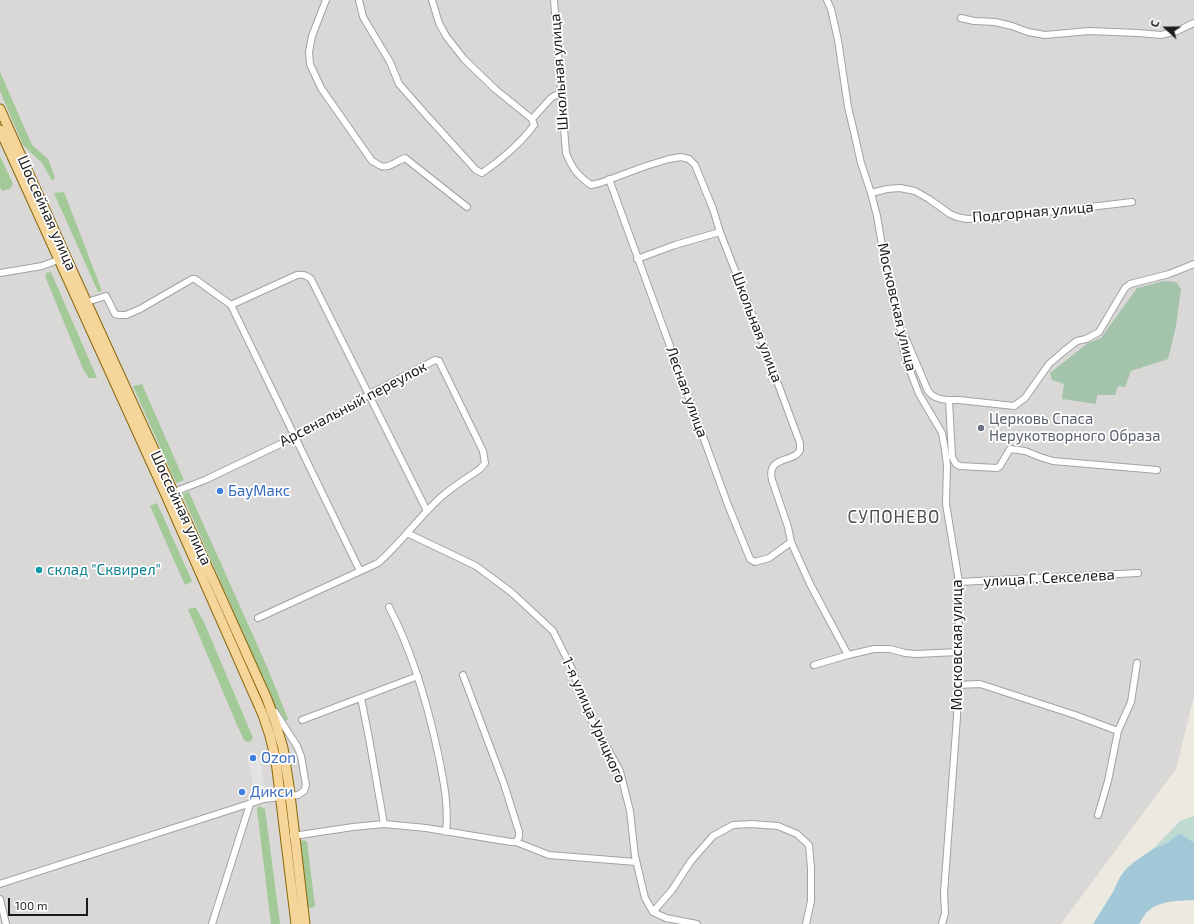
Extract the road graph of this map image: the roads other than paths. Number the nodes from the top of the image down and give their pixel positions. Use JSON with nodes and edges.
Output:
{"nodes":[{"id":1,"x":326,"y":0,"type":"edge"},
{"id":2,"x":359,"y":0,"type":"edge"},
{"id":3,"x":432,"y":0,"type":"edge"},
{"id":4,"x":554,"y":0,"type":"edge"},
{"id":5,"x":827,"y":0,"type":"edge"},
{"id":6,"x":961,"y":18,"type":"dead end"},
{"id":7,"x":1194,"y":23,"type":"edge"},
{"id":8,"x":561,"y":92,"type":"junction"},
{"id":9,"x":0,"y":109,"type":"edge"},
{"id":10,"x":532,"y":119,"type":"junction"},
{"id":11,"x":0,"y":130,"type":"edge"},
{"id":12,"x":609,"y":179,"type":"junction"},
{"id":13,"x":872,"y":193,"type":"junction"},
{"id":14,"x":1132,"y":202,"type":"dead end"},
{"id":15,"x":467,"y":208,"type":"dead end"},
{"id":16,"x":720,"y":232,"type":"junction"},
{"id":17,"x":637,"y":259,"type":"junction"},
{"id":18,"x":58,"y":260,"type":"junction"},
{"id":19,"x":1194,"y":264,"type":"edge"},
{"id":20,"x":0,"y":273,"type":"edge"},
{"id":21,"x":87,"y":302,"type":"junction"},
{"id":22,"x":232,"y":304,"type":"junction"},
{"id":23,"x":902,"y":334,"type":"junction"},
{"id":24,"x":368,"y":395,"type":"junction"},
{"id":25,"x":949,"y":400,"type":"junction"},
{"id":26,"x":295,"y":437,"type":"junction"},
{"id":27,"x":1157,"y":470,"type":"dead end"},
{"id":28,"x":174,"y":492,"type":"junction"},
{"id":29,"x":427,"y":512,"type":"junction"},
{"id":30,"x":407,"y":533,"type":"junction"},
{"id":31,"x":791,"y":542,"type":"junction"},
{"id":32,"x":360,"y":571,"type":"junction"},
{"id":33,"x":1138,"y":573,"type":"dead end"},
{"id":34,"x":959,"y":582,"type":"junction"},
{"id":35,"x":390,"y":608,"type":"dead end"},
{"id":36,"x":258,"y":618,"type":"dead end"},
{"id":37,"x":958,"y":652,"type":"junction"},
{"id":38,"x":848,"y":655,"type":"junction"},
{"id":39,"x":1137,"y":664,"type":"dead end"},
{"id":40,"x":814,"y":665,"type":"dead end"},
{"id":41,"x":463,"y":675,"type":"dead end"},
{"id":42,"x":418,"y":676,"type":"junction"},
{"id":43,"x":957,"y":685,"type":"junction"},
{"id":44,"x":360,"y":698,"type":"junction"},
{"id":45,"x":266,"y":699,"type":"junction"},
{"id":46,"x":302,"y":720,"type":"dead end"},
{"id":47,"x":1118,"y":731,"type":"junction"},
{"id":48,"x":280,"y":796,"type":"junction"},
{"id":49,"x":290,"y":796,"type":"junction"},
{"id":50,"x":250,"y":804,"type":"junction"},
{"id":51,"x":1098,"y":815,"type":"dead end"},
{"id":52,"x":384,"y":824,"type":"junction"},
{"id":53,"x":446,"y":832,"type":"junction"},
{"id":54,"x":295,"y":836,"type":"junction"},
{"id":55,"x":285,"y":837,"type":"junction"},
{"id":56,"x":516,"y":842,"type":"junction"},
{"id":57,"x":636,"y":862,"type":"junction"},
{"id":58,"x":0,"y":884,"type":"edge"},
{"id":59,"x":0,"y":899,"type":"edge"},
{"id":60,"x":653,"y":912,"type":"junction"},
{"id":61,"x":6,"y":924,"type":"edge"},
{"id":62,"x":212,"y":924,"type":"edge"},
{"id":63,"x":296,"y":924,"type":"edge"},
{"id":64,"x":305,"y":924,"type":"edge"},
{"id":65,"x":697,"y":924,"type":"edge"},
{"id":66,"x":806,"y":924,"type":"edge"},
{"id":67,"x":942,"y":924,"type":"edge"}],
"edges":[{"from":1,"to":15,"type":"street"},
{"from":2,"to":10,"type":"street"},
{"from":3,"to":10,"type":"street"},
{"from":4,"to":8,"type":"street","name":"Школьная улица"},
{"from":5,"to":13,"type":"street","name":"Московская улица"},
{"from":6,"to":7,"type":"street"},
{"from":8,"to":10,"type":"street"},
{"from":8,"to":12,"type":"street","name":"Школьная улица"},
{"from":9,"to":21,"type":"main road","name":"Шоссейная улица"},
{"from":11,"to":18,"type":"main road","name":"Шоссейная улица"},
{"from":12,"to":16,"type":"street","name":"Школьная улица"},
{"from":12,"to":17,"type":"street","name":"Лесная улица"},
{"from":13,"to":14,"type":"street","name":"Подгорная улица"},
{"from":13,"to":23,"type":"street","name":"Московская улица"},
{"from":16,"to":17,"type":"street"},
{"from":16,"to":31,"type":"street","name":"Школьная улица"},
{"from":17,"to":31,"type":"street","name":"Лесная улица"},
{"from":18,"to":20,"type":"street"},
{"from":18,"to":48,"type":"main road","name":"Шоссейная улица"},
{"from":19,"to":25,"type":"street"},
{"from":21,"to":22,"type":"street"},
{"from":21,"to":28,"type":"main road","name":"Шоссейная улица"},
{"from":22,"to":24,"type":"street"},
{"from":22,"to":26,"type":"street"},
{"from":23,"to":25,"type":"street"},
{"from":23,"to":34,"type":"street","name":"Московская улица"},
{"from":24,"to":26,"type":"street","name":"Арсенальный переулок"},
{"from":24,"to":29,"type":"street"},
{"from":24,"to":29,"type":"street","name":"Арсенальный переулок"},
{"from":25,"to":27,"type":"street"},
{"from":26,"to":28,"type":"street","name":"Арсенальный переулок"},
{"from":26,"to":32,"type":"street"},
{"from":28,"to":45,"type":"main road","name":"Шоссейная улица"},
{"from":29,"to":30,"type":"street","name":"Арсенальный переулок"},
{"from":30,"to":32,"type":"street","name":"Арсенальный переулок"},
{"from":30,"to":57,"type":"street","name":"1-я улица Урицкого"},
{"from":31,"to":38,"type":"street","name":"Школьная улица"},
{"from":32,"to":36,"type":"street","name":"Арсенальный переулок"},
{"from":33,"to":34,"type":"street","name":"улица Г. Секселева"},
{"from":34,"to":37,"type":"street","name":"Московская улица"},
{"from":35,"to":42,"type":"street"},
{"from":37,"to":38,"type":"street"},
{"from":37,"to":43,"type":"street","name":"Московская улица"},
{"from":38,"to":40,"type":"street"},
{"from":39,"to":47,"type":"street"},
{"from":41,"to":56,"type":"street"},
{"from":42,"to":44,"type":"street"},
{"from":42,"to":53,"type":"street"},
{"from":43,"to":47,"type":"street"},
{"from":43,"to":67,"type":"street","name":"Московская улица"},
{"from":44,"to":46,"type":"street"},
{"from":44,"to":52,"type":"street"},
{"from":45,"to":49,"type":"main road","name":"Шоссейная улица"},
{"from":45,"to":49,"type":"street"},
{"from":47,"to":51,"type":"street"},
{"from":48,"to":49,"type":"street"},
{"from":48,"to":50,"type":"street"},
{"from":48,"to":55,"type":"main road","name":"Шоссейная улица"},
{"from":49,"to":54,"type":"main road","name":"Шоссейная улица"},
{"from":50,"to":58,"type":"street"},
{"from":50,"to":62,"type":"street"},
{"from":52,"to":53,"type":"street"},
{"from":52,"to":54,"type":"street"},
{"from":53,"to":56,"type":"street"},
{"from":54,"to":55,"type":"street"},
{"from":54,"to":64,"type":"main road","name":"Шоссейная улица"},
{"from":55,"to":63,"type":"main road","name":"Шоссейная улица"},
{"from":56,"to":57,"type":"street"},
{"from":57,"to":60,"type":"street","name":"1-я улица Урицкого"},
{"from":59,"to":61,"type":"street"},
{"from":60,"to":65,"type":"street"},
{"from":60,"to":66,"type":"street"}]}
